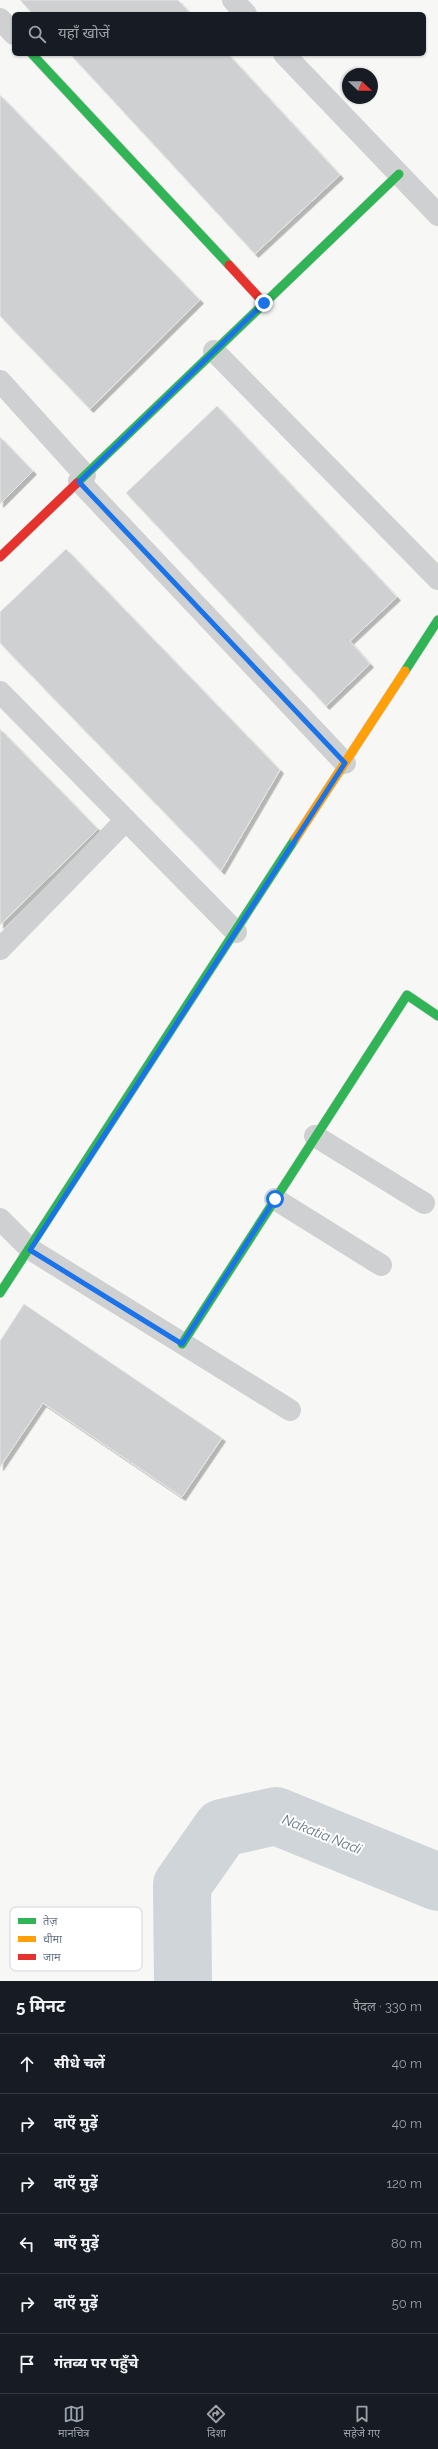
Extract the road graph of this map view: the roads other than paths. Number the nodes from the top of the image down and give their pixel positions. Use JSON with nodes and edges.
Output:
{"nodes":[{"id":1,"x":233,"y":0,"type":"edge"},
{"id":2,"x":244,"y":12,"type":"edge"},
{"id":3,"x":0,"y":19,"type":"edge"},
{"id":4,"x":12,"y":32,"type":"edge"},
{"id":5,"x":34,"y":56,"type":"edge"},
{"id":6,"x":286,"y":56,"type":"edge"},
{"id":7,"x":399,"y":174,"type":"junction"},
{"id":8,"x":438,"y":215,"type":"edge"},
{"id":9,"x":264,"y":303,"type":"junction"},
{"id":10,"x":214,"y":351,"type":"junction"},
{"id":11,"x":0,"y":381,"type":"edge"},
{"id":12,"x":82,"y":478,"type":"junction"},
{"id":13,"x":0,"y":557,"type":"edge"},
{"id":14,"x":438,"y":579,"type":"edge"},
{"id":15,"x":438,"y":620,"type":"edge"},
{"id":16,"x":0,"y":692,"type":"edge"},
{"id":17,"x":345,"y":763,"type":"junction"},
{"id":18,"x":126,"y":820,"type":"junction"},
{"id":19,"x":236,"y":932,"type":"junction"},
{"id":20,"x":0,"y":949,"type":"edge"},
{"id":21,"x":438,"y":1016,"type":"edge"},
{"id":22,"x":315,"y":1136,"type":"junction"},
{"id":23,"x":275,"y":1199,"type":"junction"},
{"id":24,"x":424,"y":1203,"type":"dead end"},
{"id":25,"x":0,"y":1219,"type":"edge"},
{"id":26,"x":30,"y":1250,"type":"junction"},
{"id":27,"x":381,"y":1265,"type":"dead end"},
{"id":28,"x":0,"y":1294,"type":"edge"},
{"id":29,"x":182,"y":1344,"type":"junction"},
{"id":30,"x":290,"y":1410,"type":"dead end"}],
"edges":[{"from":1,"to":2,"type":"street"},
{"from":3,"to":4,"type":"street"},
{"from":5,"to":9,"type":"street"},
{"from":6,"to":7,"type":"street"},
{"from":7,"to":8,"type":"street"},
{"from":7,"to":9,"type":"street"},
{"from":9,"to":10,"type":"street"},
{"from":10,"to":12,"type":"street"},
{"from":10,"to":14,"type":"street"},
{"from":11,"to":12,"type":"street"},
{"from":12,"to":13,"type":"street"},
{"from":12,"to":17,"type":"street"},
{"from":15,"to":17,"type":"street"},
{"from":16,"to":18,"type":"street"},
{"from":17,"to":19,"type":"street"},
{"from":18,"to":19,"type":"street"},
{"from":18,"to":20,"type":"street"},
{"from":19,"to":26,"type":"street"},
{"from":21,"to":22,"type":"street"},
{"from":22,"to":23,"type":"street"},
{"from":22,"to":24,"type":"street"},
{"from":23,"to":27,"type":"street"},
{"from":23,"to":29,"type":"street"},
{"from":25,"to":26,"type":"street"},
{"from":26,"to":28,"type":"street"},
{"from":26,"to":29,"type":"street"},
{"from":29,"to":30,"type":"street"}]}
